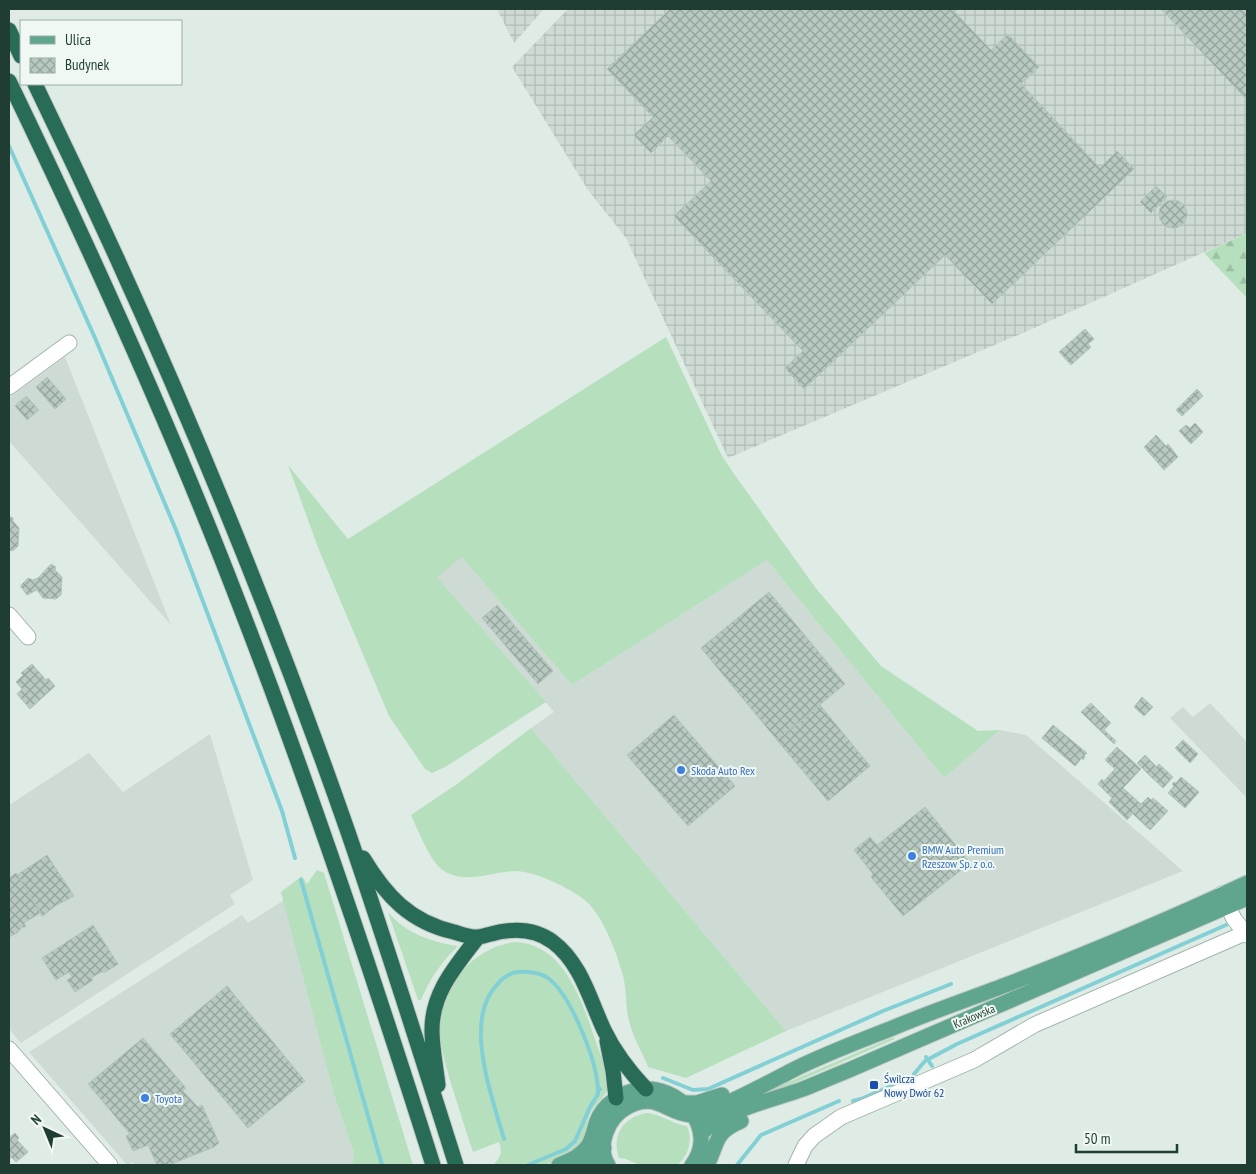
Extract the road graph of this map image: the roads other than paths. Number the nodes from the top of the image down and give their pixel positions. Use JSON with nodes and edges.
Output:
{"nodes":[{"id":1,"x":9,"y":30,"type":"edge"},
{"id":2,"x":20,"y":54,"type":"edge"},
{"id":3,"x":9,"y":81,"type":"edge"},
{"id":4,"x":35,"y":85,"type":"edge"},
{"id":5,"x":69,"y":343,"type":"dead end"},
{"id":6,"x":9,"y":387,"type":"edge"},
{"id":7,"x":9,"y":615,"type":"edge"},
{"id":8,"x":28,"y":637,"type":"dead end"},
{"id":9,"x":347,"y":831,"type":"junction"},
{"id":10,"x":1247,"y":883,"type":"edge"},
{"id":11,"x":1247,"y":898,"type":"edge"},
{"id":12,"x":1225,"y":901,"type":"junction"},
{"id":13,"x":1246,"y":934,"type":"edge"},
{"id":14,"x":478,"y":938,"type":"junction"},
{"id":15,"x":605,"y":1032,"type":"junction"},
{"id":16,"x":9,"y":1049,"type":"edge"},
{"id":17,"x":646,"y":1089,"type":"junction"},
{"id":18,"x":802,"y":1090,"type":"junction"},
{"id":19,"x":616,"y":1098,"type":"junction"},
{"id":20,"x":688,"y":1109,"type":"junction"},
{"id":21,"x":618,"y":1113,"type":"junction"},
{"id":22,"x":443,"y":1123,"type":"junction"},
{"id":23,"x":701,"y":1133,"type":"junction"},
{"id":24,"x":604,"y":1148,"type":"junction"},
{"id":25,"x":110,"y":1165,"type":"edge"},
{"id":26,"x":432,"y":1165,"type":"edge"},
{"id":27,"x":456,"y":1165,"type":"edge"},
{"id":28,"x":560,"y":1165,"type":"edge"},
{"id":29,"x":582,"y":1165,"type":"edge"},
{"id":30,"x":608,"y":1165,"type":"edge"},
{"id":31,"x":692,"y":1165,"type":"edge"},
{"id":32,"x":707,"y":1165,"type":"edge"},
{"id":33,"x":796,"y":1165,"type":"edge"}],
"edges":[{"from":1,"to":2,"type":"highway"},
{"from":3,"to":26,"type":"highway"},
{"from":4,"to":9,"type":"highway"},
{"from":5,"to":6,"type":"street"},
{"from":7,"to":8,"type":"street"},
{"from":9,"to":14,"type":"highway"},
{"from":9,"to":22,"type":"highway"},
{"from":10,"to":12,"type":"main road","name":"Krakowska"},
{"from":11,"to":12,"type":"main road","name":"Krakowska"},
{"from":12,"to":13,"type":"street"},
{"from":12,"to":18,"type":"main road","name":"Krakowska"},
{"from":12,"to":20,"type":"main road","name":"Krakowska"},
{"from":13,"to":33,"type":"street"},
{"from":14,"to":15,"type":"highway"},
{"from":14,"to":22,"type":"highway"},
{"from":15,"to":17,"type":"highway"},
{"from":15,"to":19,"type":"highway"},
{"from":16,"to":25,"type":"street"},
{"from":17,"to":19,"type":"main road"},
{"from":17,"to":20,"type":"main road"},
{"from":18,"to":23,"type":"main road","name":"Krakowska"},
{"from":18,"to":32,"type":"main road"},
{"from":19,"to":21,"type":"main road"},
{"from":19,"to":28,"type":"main road"},
{"from":20,"to":21,"type":"main road"},
{"from":20,"to":23,"type":"main road"},
{"from":21,"to":24,"type":"main road"},
{"from":22,"to":27,"type":"highway"},
{"from":23,"to":31,"type":"main road"},
{"from":24,"to":29,"type":"main road"},
{"from":24,"to":30,"type":"main road"}]}
